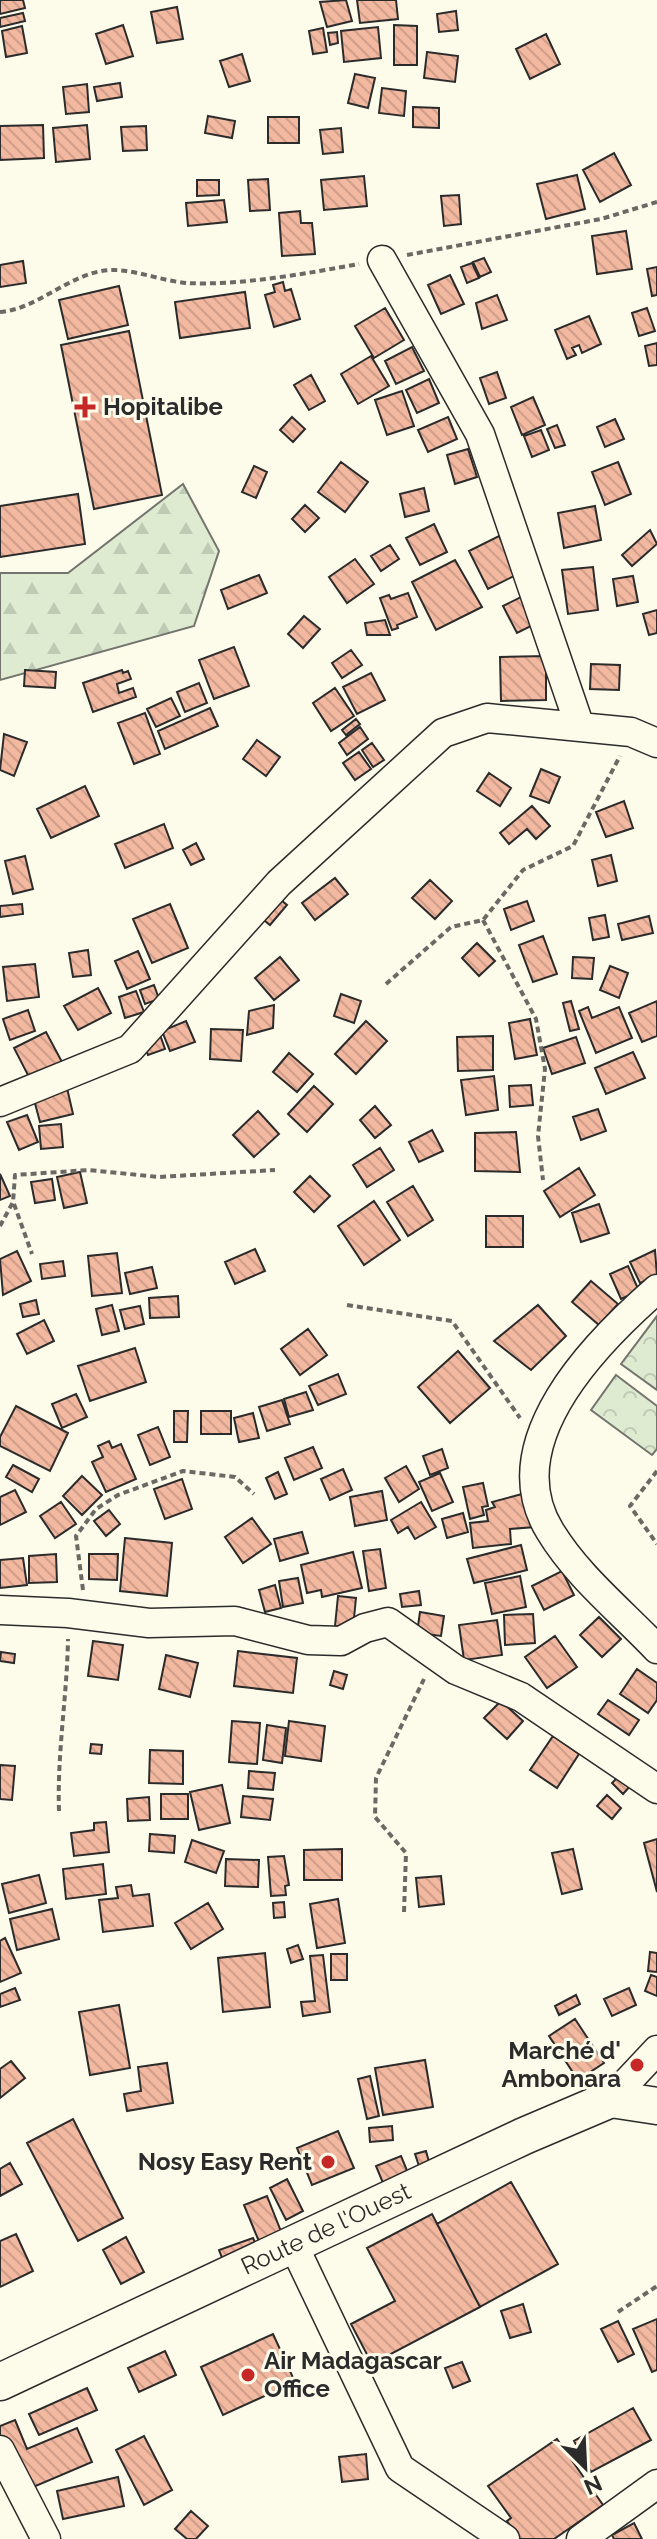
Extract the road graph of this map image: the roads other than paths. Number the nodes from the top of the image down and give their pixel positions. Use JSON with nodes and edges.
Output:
{"nodes":[{"id":1,"x":382,"y":260,"type":"road end"},
{"id":2,"x":580,"y":727,"type":"junction"},
{"id":3,"x":657,"y":743,"type":"edge"},
{"id":4,"x":0,"y":1102,"type":"edge"},
{"id":5,"x":657,"y":1289,"type":"edge"},
{"id":6,"x":0,"y":1610,"type":"edge"},
{"id":7,"x":657,"y":1649,"type":"edge"},
{"id":8,"x":657,"y":1789,"type":"edge"},
{"id":9,"x":657,"y":2050,"type":"edge"},
{"id":10,"x":611,"y":2099,"type":"junction"},
{"id":11,"x":657,"y":2106,"type":"edge"},
{"id":12,"x":293,"y":2244,"type":"junction"},
{"id":13,"x":0,"y":2382,"type":"edge"},
{"id":14,"x":0,"y":2450,"type":"edge"},
{"id":15,"x":657,"y":2484,"type":"edge"},
{"id":16,"x":46,"y":2539,"type":"edge"},
{"id":17,"x":505,"y":2539,"type":"edge"},
{"id":18,"x":581,"y":2539,"type":"edge"}],
"edges":[{"from":1,"to":2,"type":"street"},
{"from":2,"to":3,"type":"street"},
{"from":2,"to":4,"type":"street"},
{"from":5,"to":7,"type":"street"},
{"from":6,"to":8,"type":"street"},
{"from":9,"to":10,"type":"street"},
{"from":10,"to":11,"type":"main road"},
{"from":10,"to":12,"type":"main road","name":"Route de l'Ouest"},
{"from":12,"to":13,"type":"main road","name":"Route de l'Ouest"},
{"from":12,"to":17,"type":"street"},
{"from":14,"to":16,"type":"street"},
{"from":15,"to":18,"type":"street"}]}
